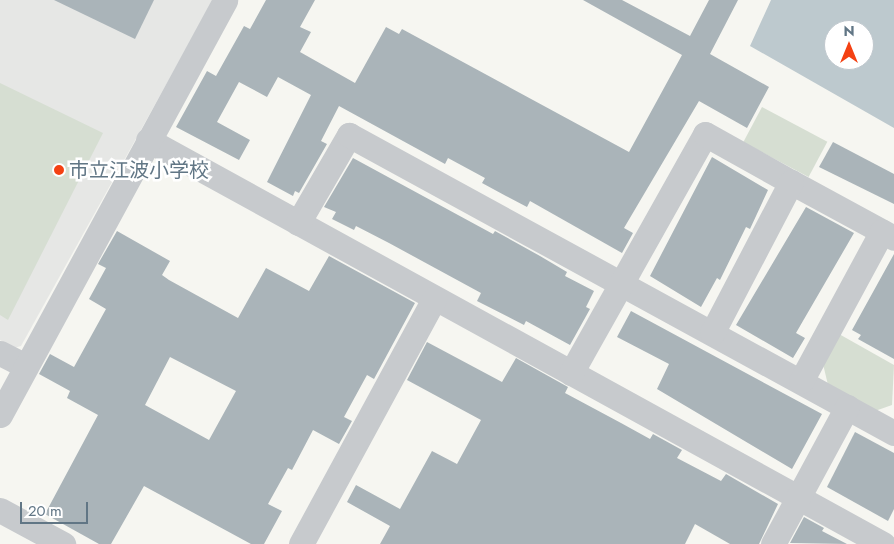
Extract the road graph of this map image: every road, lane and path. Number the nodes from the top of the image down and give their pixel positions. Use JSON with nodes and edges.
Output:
{"nodes":[{"id":1,"x":225,"y":0,"type":"edge"},
{"id":2,"x":148,"y":140,"type":"junction"},
{"id":3,"x":791,"y":182,"type":"junction"},
{"id":4,"x":298,"y":223,"type":"junction"},
{"id":5,"x":888,"y":234,"type":"edge"},
{"id":6,"x":620,"y":284,"type":"junction"},
{"id":7,"x":434,"y":299,"type":"junction"},
{"id":8,"x":712,"y":333,"type":"junction"},
{"id":9,"x":0,"y":353,"type":"edge"},
{"id":10,"x":26,"y":366,"type":"junction"},
{"id":11,"x":571,"y":373,"type":"junction"},
{"id":12,"x":801,"y":381,"type":"junction"},
{"id":13,"x":848,"y":407,"type":"junction"},
{"id":14,"x":0,"y":415,"type":"edge"},
{"id":15,"x":892,"y":428,"type":"edge"},
{"id":16,"x":798,"y":499,"type":"junction"},
{"id":17,"x":0,"y":510,"type":"edge"},
{"id":18,"x":63,"y":544,"type":"edge"},
{"id":19,"x":301,"y":544,"type":"edge"},
{"id":20,"x":773,"y":544,"type":"edge"},
{"id":21,"x":883,"y":544,"type":"edge"}],
"edges":[{"from":1,"to":2,"type":"street"},
{"from":2,"to":4,"type":"street"},
{"from":2,"to":10,"type":"street"},
{"from":3,"to":5,"type":"street"},
{"from":3,"to":6,"type":"street"},
{"from":3,"to":8,"type":"street"},
{"from":4,"to":6,"type":"street"},
{"from":4,"to":7,"type":"street"},
{"from":5,"to":12,"type":"street"},
{"from":6,"to":8,"type":"street"},
{"from":6,"to":11,"type":"street"},
{"from":7,"to":11,"type":"street"},
{"from":7,"to":19,"type":"street"},
{"from":8,"to":12,"type":"street"},
{"from":9,"to":10,"type":"street"},
{"from":10,"to":14,"type":"street"},
{"from":11,"to":16,"type":"street"},
{"from":12,"to":13,"type":"street"},
{"from":13,"to":15,"type":"street"},
{"from":13,"to":16,"type":"street"},
{"from":16,"to":20,"type":"street"},
{"from":16,"to":21,"type":"street"},
{"from":17,"to":18,"type":"street"}]}
